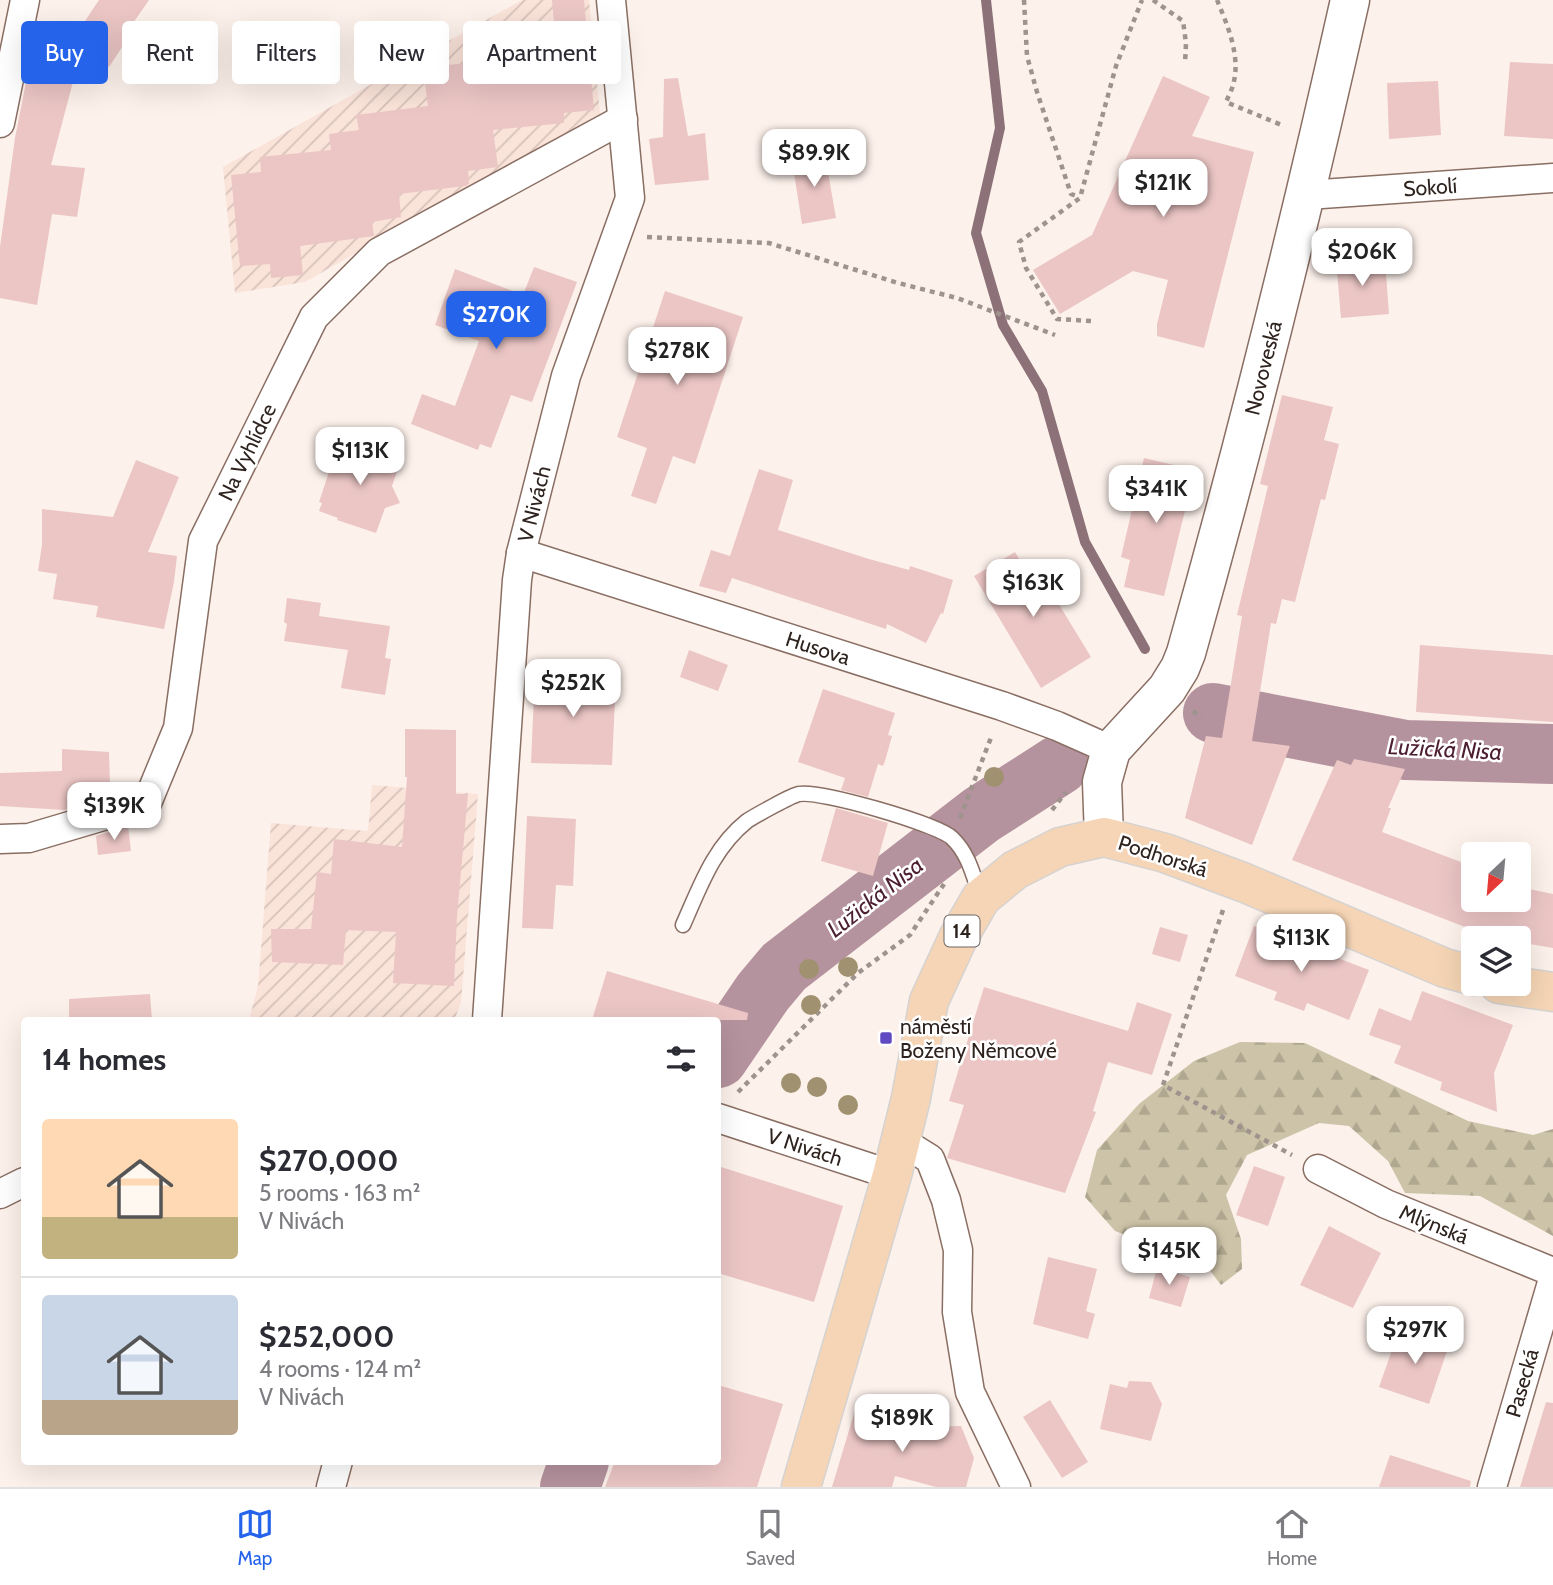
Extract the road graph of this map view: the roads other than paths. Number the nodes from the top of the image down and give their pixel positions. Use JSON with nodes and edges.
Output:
{"nodes":[{"id":1,"x":25,"y":0,"type":"edge"},
{"id":2,"x":611,"y":0,"type":"edge"},
{"id":3,"x":1350,"y":0,"type":"edge"},
{"id":4,"x":623,"y":119,"type":"junction"},
{"id":5,"x":0,"y":123,"type":"edge"},
{"id":6,"x":1553,"y":178,"type":"edge"},
{"id":7,"x":1307,"y":195,"type":"junction"},
{"id":8,"x":522,"y":553,"type":"junction"},
{"id":9,"x":1111,"y":750,"type":"junction"},
{"id":10,"x":1104,"y":837,"type":"junction"},
{"id":11,"x":0,"y":839,"type":"edge"},
{"id":12,"x":981,"y":898,"type":"junction"},
{"id":13,"x":682,"y":925,"type":"dead end"},
{"id":14,"x":1461,"y":972,"type":"edge"},
{"id":15,"x":1531,"y":989,"type":"edge"},
{"id":16,"x":1553,"y":992,"type":"edge"},
{"id":17,"x":487,"y":1017,"type":"edge"},
{"id":18,"x":724,"y":1109,"type":"edge"},
{"id":19,"x":897,"y":1158,"type":"junction"},
{"id":20,"x":1318,"y":1168,"type":"road end"},
{"id":21,"x":21,"y":1183,"type":"edge"},
{"id":22,"x":0,"y":1194,"type":"edge"},
{"id":23,"x":1553,"y":1272,"type":"edge"},
{"id":24,"x":1553,"y":1279,"type":"edge"},
{"id":25,"x":337,"y":1465,"type":"edge"},
{"id":26,"x":331,"y":1487,"type":"edge"},
{"id":27,"x":801,"y":1487,"type":"edge"},
{"id":28,"x":1016,"y":1487,"type":"edge"},
{"id":29,"x":1492,"y":1487,"type":"edge"}],
"edges":[{"from":1,"to":5,"type":"street"},
{"from":2,"to":4,"type":"street","name":"V Nivách"},
{"from":3,"to":7,"type":"street","name":"Novoveská"},
{"from":4,"to":8,"type":"street","name":"V Nivách"},
{"from":4,"to":11,"type":"street","name":"Na Vyhlídce"},
{"from":6,"to":7,"type":"street","name":"Sokolí"},
{"from":7,"to":9,"type":"street","name":"Novoveská"},
{"from":8,"to":9,"type":"street","name":"Husova"},
{"from":8,"to":17,"type":"street","name":"V Nivách"},
{"from":9,"to":10,"type":"street"},
{"from":10,"to":12,"type":"main road","name":"Podhorská","number":"14"},
{"from":10,"to":14,"type":"main road","name":"Podhorská","number":"14"},
{"from":12,"to":13,"type":"lane"},
{"from":12,"to":19,"type":"main road","name":"Podhorská","number":"14"},
{"from":15,"to":16,"type":"main road"},
{"from":18,"to":19,"type":"street","name":"V Nivách"},
{"from":19,"to":27,"type":"main road","name":"Podhorská","number":"14"},
{"from":19,"to":28,"type":"street"},
{"from":20,"to":23,"type":"street","name":"Mlýnská"},
{"from":21,"to":22,"type":"street"},
{"from":24,"to":29,"type":"street","name":"Pasecká"},
{"from":25,"to":26,"type":"street"}]}
